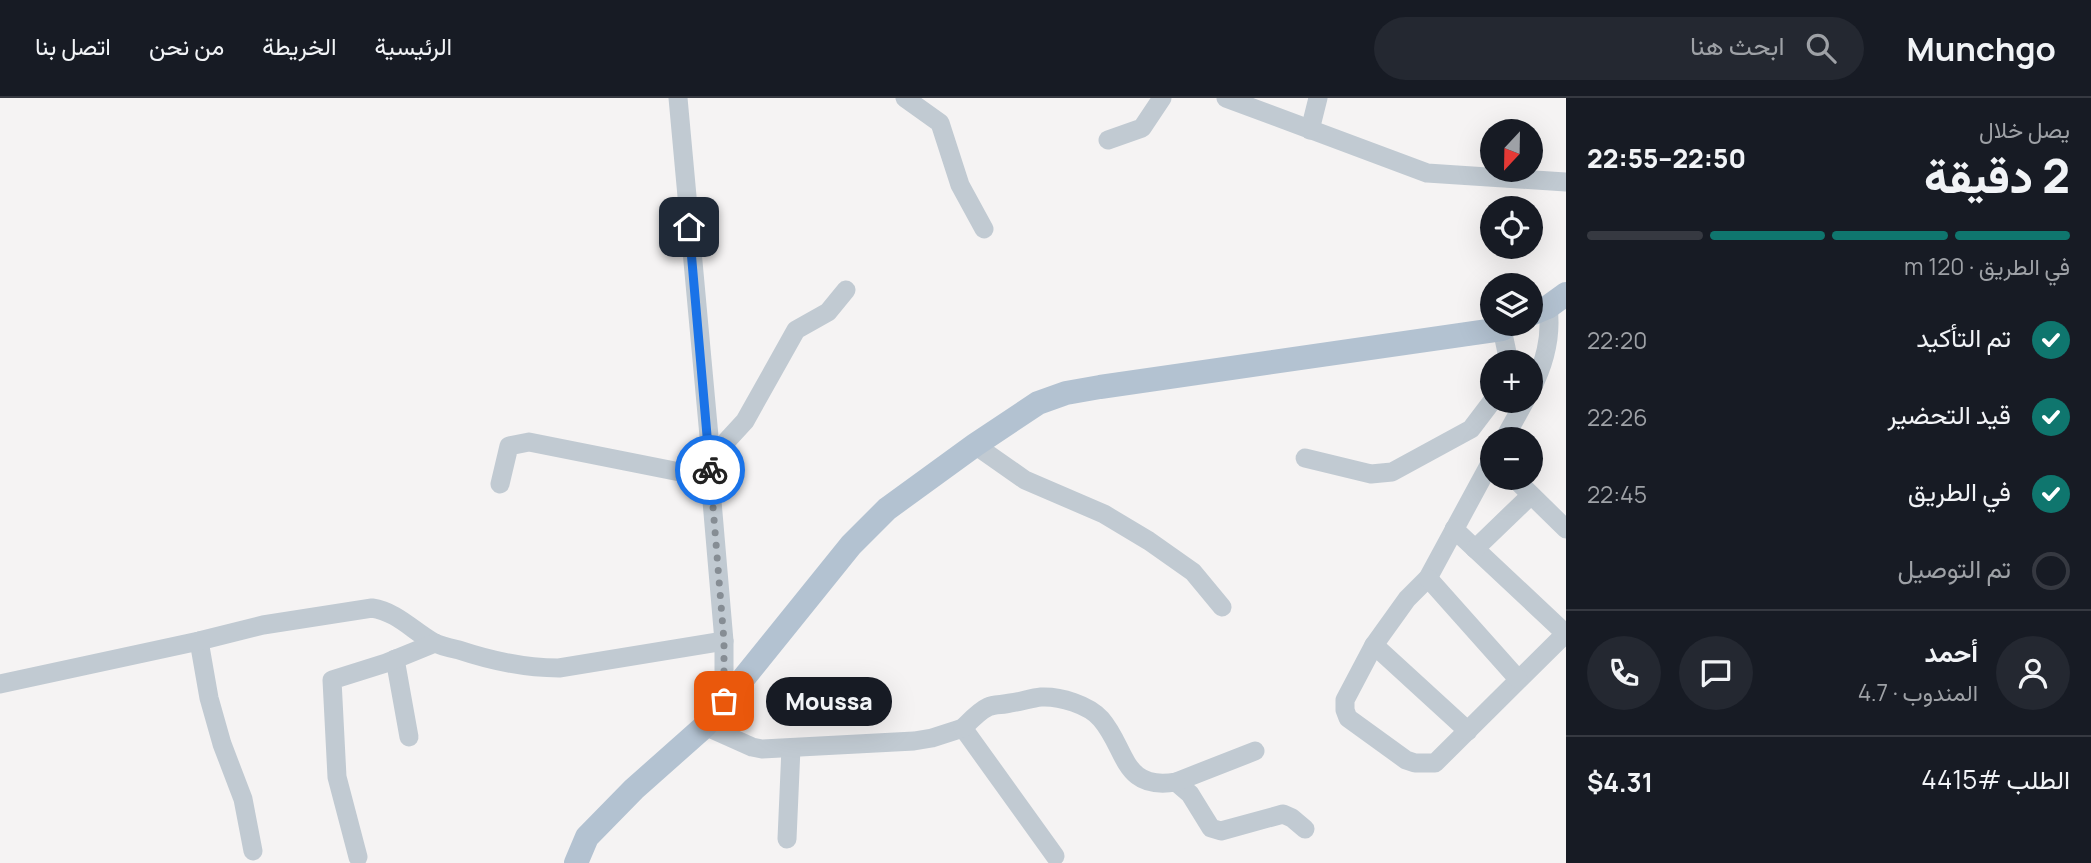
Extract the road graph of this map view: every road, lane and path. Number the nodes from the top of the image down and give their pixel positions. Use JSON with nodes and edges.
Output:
{"nodes":[{"id":1,"x":678,"y":98,"type":"edge"},
{"id":2,"x":905,"y":98,"type":"edge"},
{"id":3,"x":1162,"y":98,"type":"edge"},
{"id":4,"x":1226,"y":98,"type":"edge"},
{"id":5,"x":1318,"y":98,"type":"edge"},
{"id":6,"x":1310,"y":130,"type":"junction"},
{"id":7,"x":1108,"y":140,"type":"dead end"},
{"id":8,"x":1566,"y":182,"type":"edge"},
{"id":9,"x":984,"y":229,"type":"dead end"},
{"id":10,"x":846,"y":290,"type":"dead end"},
{"id":11,"x":1548,"y":305,"type":"edge"},
{"id":12,"x":1480,"y":330,"type":"edge"},
{"id":13,"x":1543,"y":360,"type":"edge"},
{"id":14,"x":1483,"y":413,"type":"edge"},
{"id":15,"x":975,"y":445,"type":"junction"},
{"id":16,"x":711,"y":458,"type":"junction"},
{"id":17,"x":1306,"y":458,"type":"dead end"},
{"id":18,"x":710,"y":478,"type":"junction"},
{"id":19,"x":1480,"y":482,"type":"edge"},
{"id":20,"x":500,"y":484,"type":"dead end"},
{"id":21,"x":1526,"y":490,"type":"edge"},
{"id":22,"x":1531,"y":495,"type":"junction"},
{"id":23,"x":1454,"y":529,"type":"junction"},
{"id":24,"x":1566,"y":529,"type":"edge"},
{"id":25,"x":1475,"y":549,"type":"junction"},
{"id":26,"x":1428,"y":578,"type":"junction"},
{"id":27,"x":1222,"y":607,"type":"dead end"},
{"id":28,"x":1566,"y":634,"type":"edge"},
{"id":29,"x":199,"y":641,"type":"junction"},
{"id":30,"x":724,"y":641,"type":"junction"},
{"id":31,"x":435,"y":643,"type":"junction"},
{"id":32,"x":1374,"y":645,"type":"junction"},
{"id":33,"x":395,"y":659,"type":"junction"},
{"id":34,"x":1518,"y":679,"type":"junction"},
{"id":35,"x":0,"y":684,"type":"edge"},
{"id":36,"x":724,"y":701,"type":"junction"},
{"id":37,"x":705,"y":726,"type":"junction"},
{"id":38,"x":963,"y":728,"type":"junction"},
{"id":39,"x":1468,"y":731,"type":"junction"},
{"id":40,"x":409,"y":737,"type":"dead end"},
{"id":41,"x":791,"y":748,"type":"junction"},
{"id":42,"x":1255,"y":751,"type":"dead end"},
{"id":43,"x":1176,"y":782,"type":"junction"},
{"id":44,"x":1305,"y":830,"type":"dead end"},
{"id":45,"x":787,"y":839,"type":"dead end"},
{"id":46,"x":253,"y":851,"type":"dead end"},
{"id":47,"x":358,"y":856,"type":"dead end"},
{"id":48,"x":1055,"y":856,"type":"dead end"},
{"id":49,"x":576,"y":863,"type":"edge"}],
"edges":[{"from":1,"to":16,"type":"street"},
{"from":2,"to":9,"type":"street"},
{"from":3,"to":7,"type":"street"},
{"from":4,"to":6,"type":"street"},
{"from":5,"to":6,"type":"street"},
{"from":6,"to":8,"type":"street"},
{"from":10,"to":16,"type":"street"},
{"from":11,"to":13,"type":"street"},
{"from":12,"to":15,"type":"main road"},
{"from":14,"to":17,"type":"street"},
{"from":15,"to":27,"type":"street"},
{"from":15,"to":36,"type":"main road"},
{"from":16,"to":18,"type":"street"},
{"from":18,"to":20,"type":"street"},
{"from":18,"to":30,"type":"street"},
{"from":19,"to":23,"type":"street"},
{"from":21,"to":22,"type":"street"},
{"from":22,"to":24,"type":"street"},
{"from":22,"to":25,"type":"street"},
{"from":23,"to":25,"type":"street"},
{"from":23,"to":26,"type":"street"},
{"from":25,"to":28,"type":"street"},
{"from":26,"to":32,"type":"street"},
{"from":26,"to":34,"type":"street"},
{"from":28,"to":34,"type":"street"},
{"from":29,"to":31,"type":"street"},
{"from":29,"to":35,"type":"street"},
{"from":29,"to":46,"type":"street"},
{"from":30,"to":31,"type":"street"},
{"from":30,"to":36,"type":"street"},
{"from":31,"to":33,"type":"street"},
{"from":32,"to":39,"type":"street"},
{"from":32,"to":39,"type":"street"},
{"from":33,"to":40,"type":"street"},
{"from":33,"to":47,"type":"street"},
{"from":34,"to":39,"type":"street"},
{"from":36,"to":37,"type":"main road"},
{"from":37,"to":41,"type":"street"},
{"from":37,"to":49,"type":"main road"},
{"from":38,"to":41,"type":"street"},
{"from":38,"to":43,"type":"street"},
{"from":38,"to":48,"type":"street"},
{"from":41,"to":45,"type":"street"},
{"from":42,"to":43,"type":"street"},
{"from":43,"to":44,"type":"street"}]}
